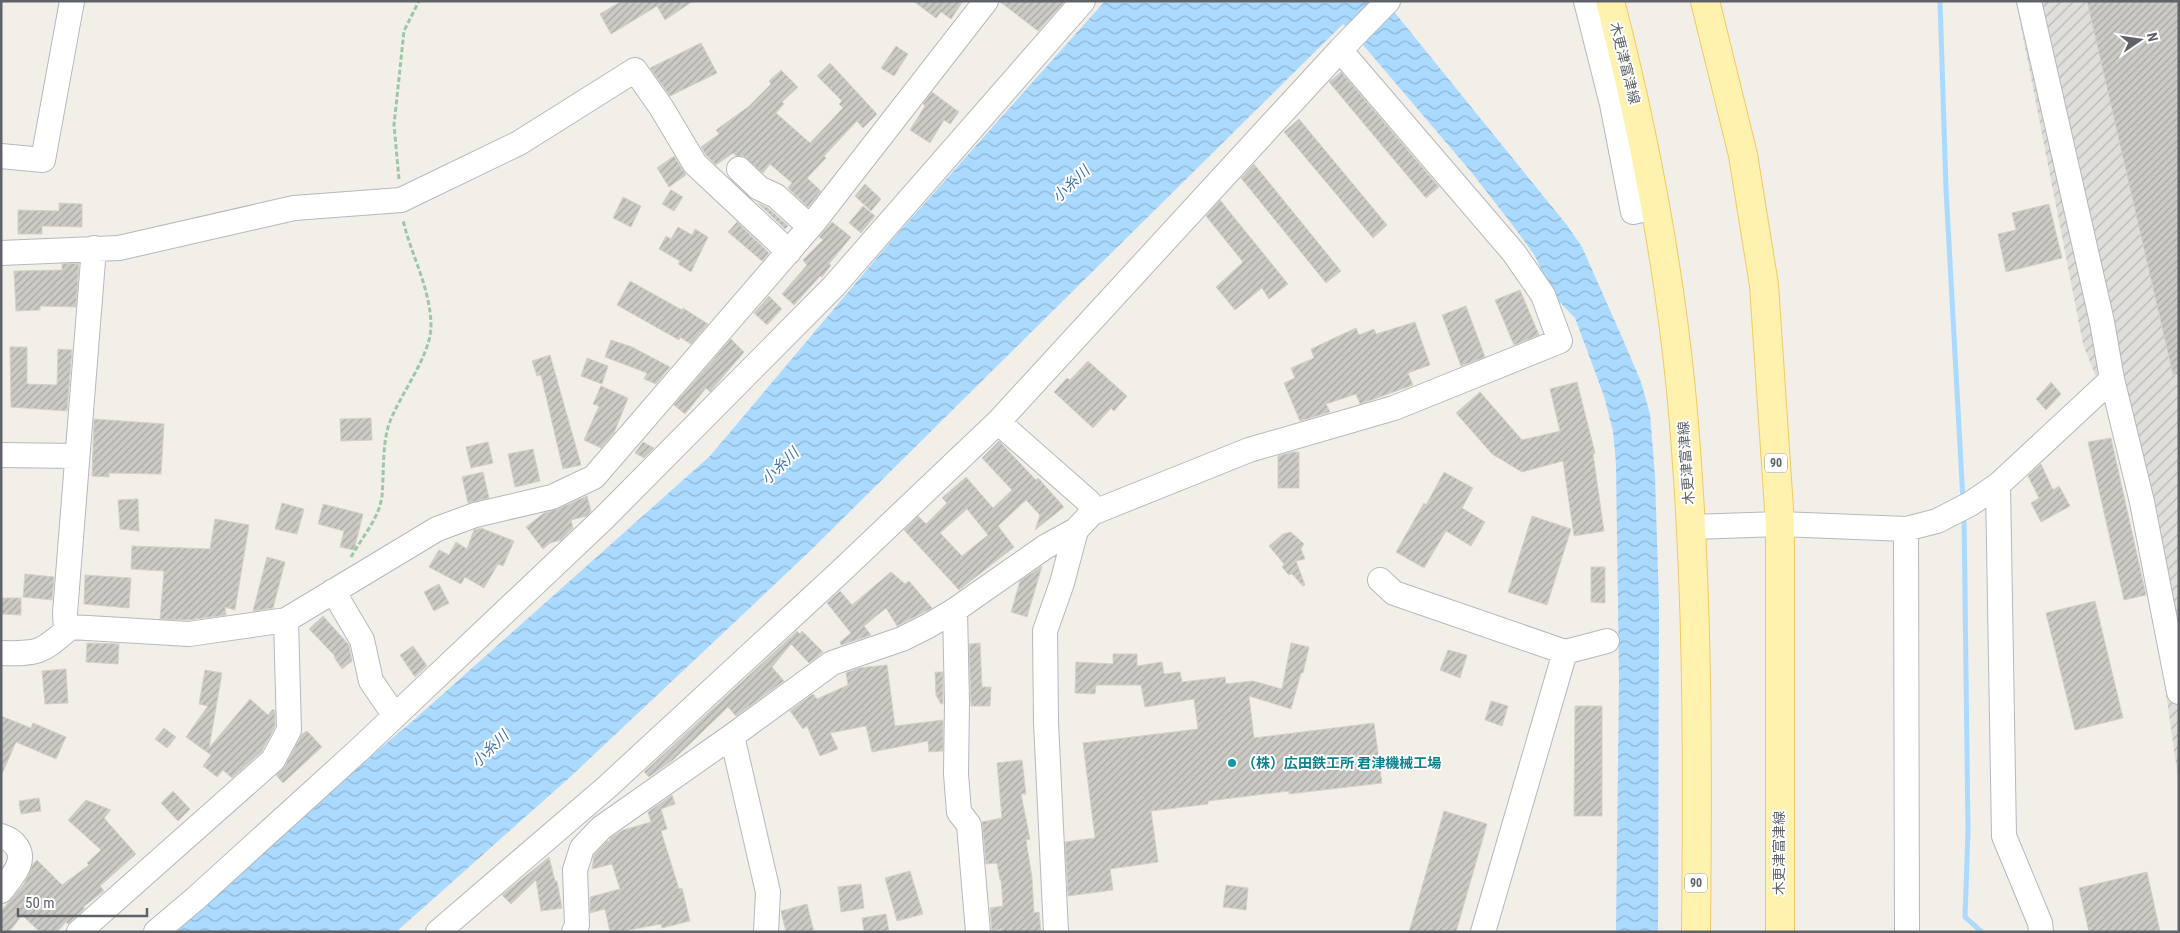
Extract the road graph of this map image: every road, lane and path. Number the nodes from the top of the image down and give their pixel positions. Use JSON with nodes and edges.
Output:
{"nodes":[{"id":1,"x":72,"y":1,"type":"edge"},
{"id":2,"x":418,"y":1,"type":"edge"},
{"id":3,"x":986,"y":1,"type":"edge"},
{"id":4,"x":1083,"y":1,"type":"edge"},
{"id":5,"x":1388,"y":1,"type":"edge"},
{"id":6,"x":1586,"y":1,"type":"edge"},
{"id":7,"x":1610,"y":1,"type":"edge"},
{"id":8,"x":1705,"y":1,"type":"edge"},
{"id":9,"x":2029,"y":1,"type":"edge"},
{"id":10,"x":1345,"y":44,"type":"junction"},
{"id":11,"x":1,"y":156,"type":"edge"},
{"id":12,"x":739,"y":169,"type":"dead end"},
{"id":13,"x":401,"y":200,"type":"junction"},
{"id":14,"x":1654,"y":207,"type":"junction"},
{"id":15,"x":810,"y":227,"type":"junction"},
{"id":16,"x":94,"y":248,"type":"junction"},
{"id":17,"x":789,"y":252,"type":"junction"},
{"id":18,"x":1,"y":253,"type":"edge"},
{"id":19,"x":2112,"y":379,"type":"junction"},
{"id":20,"x":998,"y":422,"type":"junction"},
{"id":21,"x":1,"y":455,"type":"edge"},
{"id":22,"x":77,"y":456,"type":"junction"},
{"id":23,"x":1998,"y":485,"type":"junction"},
{"id":24,"x":1092,"y":512,"type":"junction"},
{"id":25,"x":1780,"y":524,"type":"junction"},
{"id":26,"x":1691,"y":527,"type":"junction"},
{"id":27,"x":1906,"y":529,"type":"junction"},
{"id":28,"x":1076,"y":530,"type":"junction"},
{"id":29,"x":1380,"y":580,"type":"dead end"},
{"id":30,"x":341,"y":587,"type":"junction"},
{"id":31,"x":955,"y":610,"type":"junction"},
{"id":32,"x":286,"y":620,"type":"junction"},
{"id":33,"x":66,"y":631,"type":"junction"},
{"id":34,"x":1607,"y":641,"type":"dead end"},
{"id":35,"x":1565,"y":652,"type":"junction"},
{"id":36,"x":1,"y":653,"type":"edge"},
{"id":37,"x":2179,"y":692,"type":"edge"},
{"id":38,"x":395,"y":716,"type":"junction"},
{"id":39,"x":732,"y":736,"type":"junction"},
{"id":40,"x":1,"y":836,"type":"edge"},
{"id":41,"x":1,"y":891,"type":"edge"},
{"id":42,"x":79,"y":932,"type":"edge"},
{"id":43,"x":156,"y":932,"type":"edge"},
{"id":44,"x":438,"y":932,"type":"edge"},
{"id":45,"x":574,"y":932,"type":"edge"},
{"id":46,"x":766,"y":932,"type":"edge"},
{"id":47,"x":978,"y":932,"type":"edge"},
{"id":48,"x":1056,"y":932,"type":"edge"},
{"id":49,"x":1483,"y":932,"type":"edge"},
{"id":50,"x":1696,"y":932,"type":"edge"},
{"id":51,"x":1780,"y":932,"type":"edge"},
{"id":52,"x":1907,"y":932,"type":"edge"},
{"id":53,"x":2041,"y":932,"type":"edge"}],
"edges":[{"from":1,"to":11,"type":"street"},
{"from":2,"to":13,"type":"path"},
{"from":3,"to":15,"type":"street"},
{"from":4,"to":38,"type":"street"},
{"from":5,"to":10,"type":"street"},
{"from":6,"to":14,"type":"street"},
{"from":7,"to":14,"type":"main road","name":"木更津富津線","number":"90"},
{"from":8,"to":25,"type":"main road","name":"木更津富津線","number":"90"},
{"from":9,"to":19,"type":"street"},
{"from":10,"to":20,"type":"street"},
{"from":10,"to":24,"type":"street"},
{"from":12,"to":15,"type":"street"},
{"from":13,"to":16,"type":"street"},
{"from":13,"to":17,"type":"street"},
{"from":13,"to":30,"type":"path"},
{"from":14,"to":26,"type":"main road","name":"木更津富津線","number":"90"},
{"from":15,"to":17,"type":"street"},
{"from":16,"to":18,"type":"street"},
{"from":16,"to":22,"type":"street"},
{"from":17,"to":30,"type":"street"},
{"from":19,"to":23,"type":"street"},
{"from":19,"to":37,"type":"street"},
{"from":20,"to":24,"type":"street"},
{"from":20,"to":44,"type":"street"},
{"from":21,"to":22,"type":"street"},
{"from":22,"to":33,"type":"street"},
{"from":23,"to":27,"type":"street"},
{"from":23,"to":53,"type":"street"},
{"from":24,"to":28,"type":"street"},
{"from":25,"to":26,"type":"street"},
{"from":25,"to":27,"type":"street"},
{"from":25,"to":51,"type":"main road","name":"木更津富津線","number":"90"},
{"from":26,"to":50,"type":"main road","name":"木更津富津線","number":"90"},
{"from":27,"to":52,"type":"street"},
{"from":28,"to":31,"type":"street"},
{"from":28,"to":48,"type":"street"},
{"from":29,"to":35,"type":"street"},
{"from":30,"to":32,"type":"street"},
{"from":30,"to":38,"type":"street"},
{"from":31,"to":39,"type":"street"},
{"from":31,"to":47,"type":"street"},
{"from":32,"to":33,"type":"street"},
{"from":32,"to":42,"type":"street"},
{"from":33,"to":36,"type":"street"},
{"from":34,"to":35,"type":"street"},
{"from":35,"to":49,"type":"street"},
{"from":38,"to":43,"type":"street"},
{"from":39,"to":45,"type":"street"},
{"from":39,"to":46,"type":"street"},
{"from":40,"to":41,"type":"street"}]}
